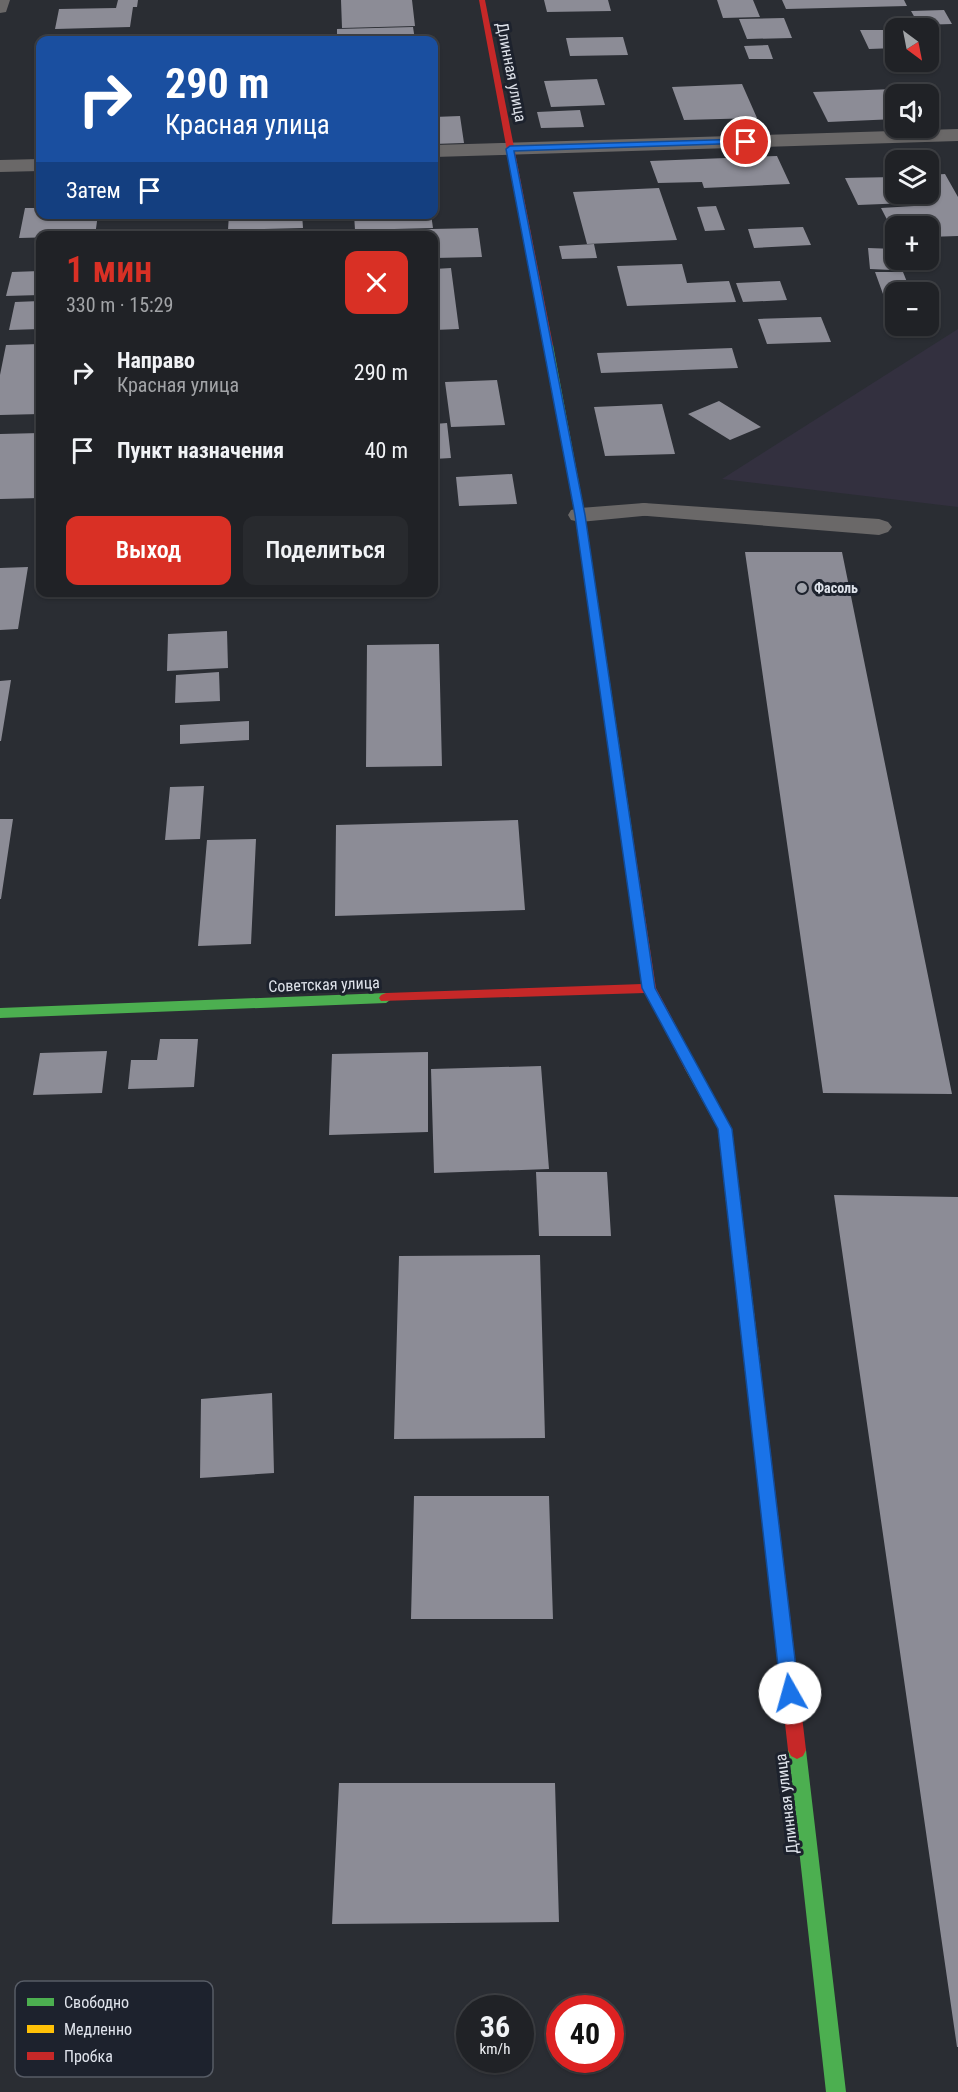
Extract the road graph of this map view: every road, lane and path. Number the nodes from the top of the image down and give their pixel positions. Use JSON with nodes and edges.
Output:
{"nodes":[{"id":1,"x":2,"y":0,"type":"edge"},
{"id":2,"x":482,"y":0,"type":"edge"},
{"id":3,"x":0,"y":8,"type":"edge"},
{"id":4,"x":958,"y":135,"type":"edge"},
{"id":5,"x":510,"y":149,"type":"junction"},
{"id":6,"x":438,"y":151,"type":"edge"},
{"id":7,"x":36,"y":165,"type":"edge"},
{"id":8,"x":0,"y":166,"type":"edge"},
{"id":9,"x":580,"y":515,"type":"junction"},
{"id":10,"x":879,"y":527,"type":"dead end"},
{"id":11,"x":649,"y":988,"type":"junction"},
{"id":12,"x":0,"y":1013,"type":"edge"},
{"id":13,"x":836,"y":2092,"type":"edge"}],
"edges":[{"from":1,"to":3,"type":"street"},
{"from":2,"to":5,"type":"street","name":"Длинная улица"},
{"from":4,"to":5,"type":"street"},
{"from":5,"to":6,"type":"street"},
{"from":5,"to":9,"type":"street","name":"Длинная улица"},
{"from":7,"to":8,"type":"street"},
{"from":9,"to":10,"type":"street"},
{"from":9,"to":11,"type":"street","name":"Длинная улица"},
{"from":11,"to":12,"type":"street","name":"Советская улица"},
{"from":11,"to":13,"type":"street","name":"Длинная улица"}]}
